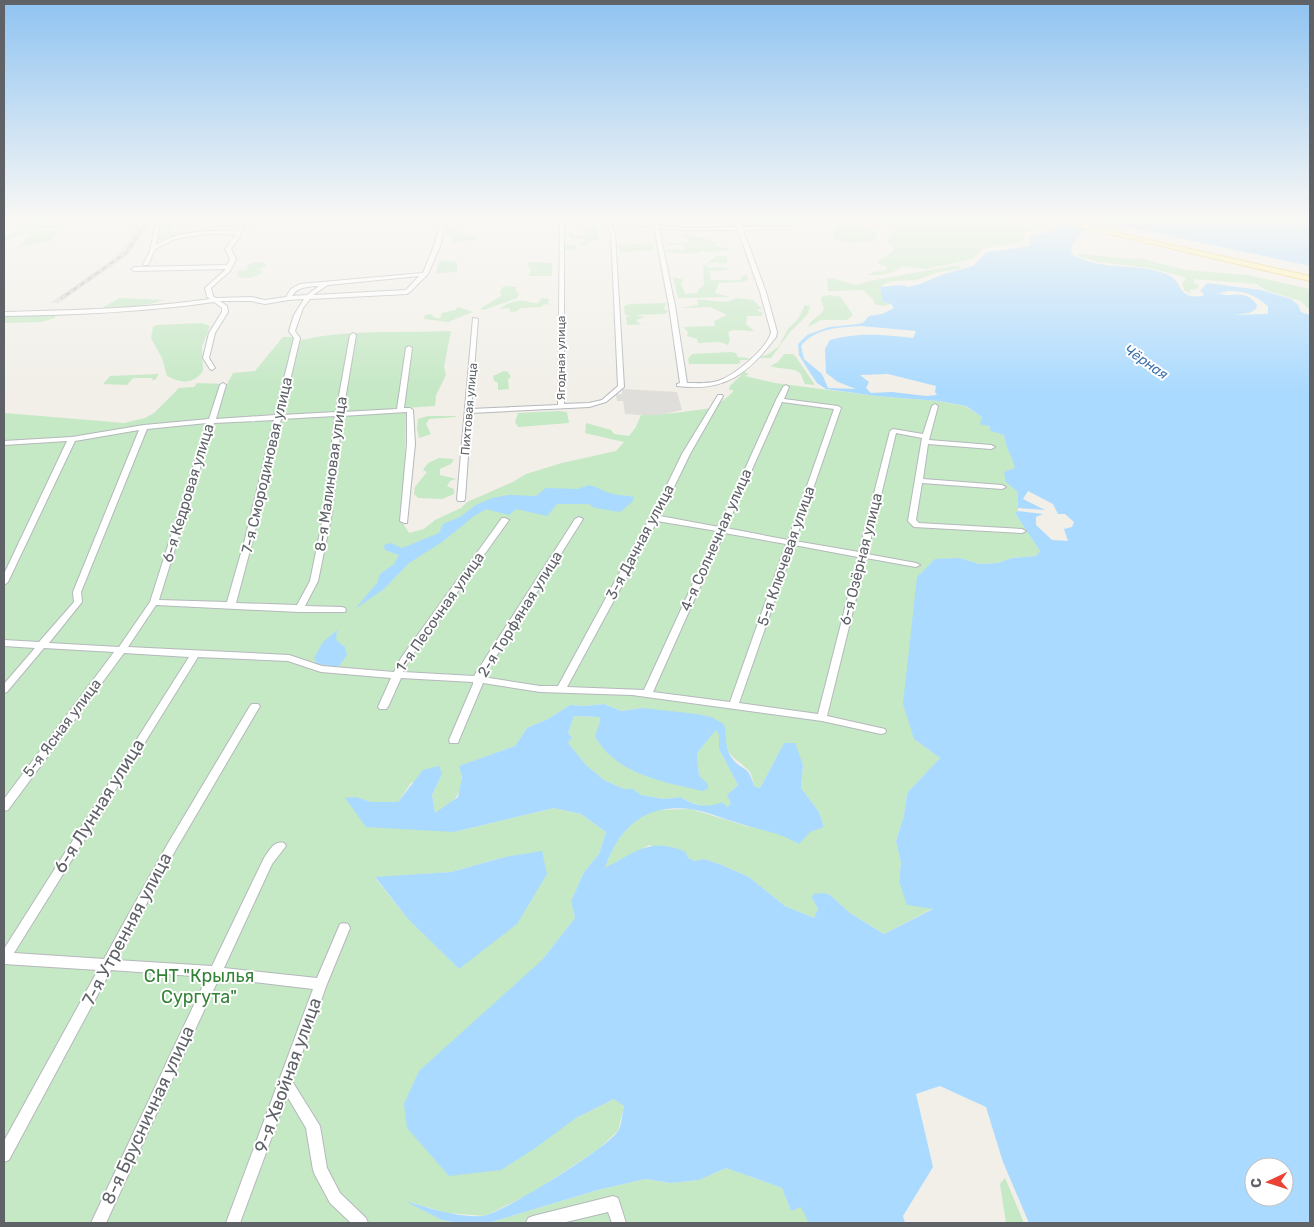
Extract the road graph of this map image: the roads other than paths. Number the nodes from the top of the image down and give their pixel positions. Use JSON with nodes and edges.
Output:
{"nodes":[{"id":1,"x":220,"y":277,"type":"edge"},
{"id":2,"x":385,"y":277,"type":"edge"},
{"id":3,"x":420,"y":277,"type":"edge"},
{"id":4,"x":562,"y":277,"type":"edge"},
{"id":5,"x":615,"y":277,"type":"edge"},
{"id":6,"x":666,"y":277,"type":"edge"},
{"id":7,"x":757,"y":277,"type":"edge"},
{"id":8,"x":327,"y":282,"type":"junction"},
{"id":9,"x":288,"y":298,"type":"junction"},
{"id":10,"x":306,"y":298,"type":"junction"},
{"id":11,"x":214,"y":300,"type":"junction"},
{"id":12,"x":4,"y":314,"type":"edge"},
{"id":13,"x":475,"y":319,"type":"dead end"},
{"id":14,"x":353,"y":335,"type":"dead end"},
{"id":15,"x":409,"y":348,"type":"dead end"},
{"id":16,"x":212,"y":368,"type":"dead end"},
{"id":17,"x":223,"y":384,"type":"dead end"},
{"id":18,"x":681,"y":385,"type":"joint"},
{"id":19,"x":786,"y":386,"type":"dead end"},
{"id":20,"x":720,"y":396,"type":"dead end"},
{"id":21,"x":780,"y":400,"type":"junction"},
{"id":22,"x":935,"y":406,"type":"dead end"},
{"id":23,"x":561,"y":407,"type":"junction"},
{"id":24,"x":400,"y":411,"type":"junction"},
{"id":25,"x":468,"y":411,"type":"junction"},
{"id":26,"x":339,"y":414,"type":"junction"},
{"id":27,"x":276,"y":417,"type":"junction"},
{"id":28,"x":211,"y":421,"type":"junction"},
{"id":29,"x":144,"y":427,"type":"junction"},
{"id":30,"x":72,"y":439,"type":"junction"},
{"id":31,"x":926,"y":439,"type":"junction"},
{"id":32,"x":5,"y":445,"type":"edge"},
{"id":33,"x":991,"y":447,"type":"dead end"},
{"id":34,"x":919,"y":481,"type":"junction"},
{"id":35,"x":1002,"y":487,"type":"dead end"},
{"id":36,"x":460,"y":499,"type":"dead end"},
{"id":37,"x":656,"y":518,"type":"junction"},
{"id":38,"x":579,"y":519,"type":"dead end"},
{"id":39,"x":505,"y":520,"type":"dead end"},
{"id":40,"x":404,"y":521,"type":"dead end"},
{"id":41,"x":720,"y":530,"type":"junction"},
{"id":42,"x":1022,"y":531,"type":"dead end"},
{"id":43,"x":791,"y":543,"type":"junction"},
{"id":44,"x":862,"y":556,"type":"junction"},
{"id":45,"x":916,"y":565,"type":"dead end"},
{"id":46,"x":4,"y":582,"type":"edge"},
{"id":47,"x":78,"y":602,"type":"joint"},
{"id":48,"x":154,"y":602,"type":"junction"},
{"id":49,"x":231,"y":605,"type":"junction"},
{"id":50,"x":299,"y":609,"type":"junction"},
{"id":51,"x":342,"y":610,"type":"dead end"},
{"id":52,"x":4,"y":643,"type":"edge"},
{"id":53,"x":42,"y":644,"type":"junction"},
{"id":54,"x":121,"y":650,"type":"junction"},
{"id":55,"x":195,"y":654,"type":"junction"},
{"id":56,"x":395,"y":676,"type":"junction"},
{"id":57,"x":477,"y":680,"type":"junction"},
{"id":58,"x":562,"y":688,"type":"junction"},
{"id":59,"x":4,"y":690,"type":"edge"},
{"id":60,"x":647,"y":694,"type":"junction"},
{"id":61,"x":734,"y":705,"type":"junction"},
{"id":62,"x":255,"y":706,"type":"dead end"},
{"id":63,"x":383,"y":707,"type":"dead end"},
{"id":64,"x":822,"y":718,"type":"junction"},
{"id":65,"x":881,"y":731,"type":"dead end"},
{"id":66,"x":454,"y":740,"type":"dead end"},
{"id":67,"x":4,"y":807,"type":"edge"},
{"id":68,"x":280,"y":846,"type":"dead end"},
{"id":69,"x":344,"y":928,"type":"dead end"},
{"id":70,"x":4,"y":958,"type":"edge"},
{"id":71,"x":108,"y":965,"type":"junction"},
{"id":72,"x":215,"y":972,"type":"junction"},
{"id":73,"x":321,"y":984,"type":"junction"},
{"id":74,"x":286,"y":1083,"type":"junction"},
{"id":75,"x":4,"y":1155,"type":"edge"},
{"id":76,"x":98,"y":1223,"type":"edge"},
{"id":77,"x":233,"y":1223,"type":"edge"},
{"id":78,"x":361,"y":1223,"type":"edge"},
{"id":79,"x":533,"y":1223,"type":"edge"},
{"id":80,"x":619,"y":1223,"type":"edge"}],
"edges":[{"from":1,"to":11,"type":"street"},
{"from":2,"to":8,"type":"street"},
{"from":3,"to":10,"type":"street"},
{"from":4,"to":23,"type":"street","name":"Ягодная улица"},
{"from":5,"to":23,"type":"street"},
{"from":6,"to":18,"type":"street"},
{"from":7,"to":18,"type":"street"},
{"from":8,"to":9,"type":"street"},
{"from":8,"to":10,"type":"street"},
{"from":9,"to":10,"type":"street"},
{"from":9,"to":11,"type":"street"},
{"from":10,"to":27,"type":"street","name":"7-я Смородиновая улица"},
{"from":11,"to":12,"type":"street"},
{"from":11,"to":16,"type":"street"},
{"from":13,"to":25,"type":"street","name":"Пихтовая улица"},
{"from":14,"to":26,"type":"street","name":"8-я Малиновая улица"},
{"from":15,"to":24,"type":"street"},
{"from":17,"to":28,"type":"street","name":"6-я Кедровая улица"},
{"from":19,"to":21,"type":"street","name":"4-я Солнечная улица"},
{"from":20,"to":37,"type":"street","name":"3-я Дачная улица"},
{"from":21,"to":41,"type":"street","name":"4-я Солнечная улица"},
{"from":21,"to":43,"type":"street","name":"5-я Ключевая улица"},
{"from":22,"to":31,"type":"street"},
{"from":23,"to":25,"type":"street"},
{"from":24,"to":26,"type":"street"},
{"from":24,"to":40,"type":"street"},
{"from":25,"to":36,"type":"street","name":"Пихтовая улица"},
{"from":26,"to":27,"type":"street"},
{"from":26,"to":50,"type":"street","name":"8-я Малиновая улица"},
{"from":27,"to":28,"type":"street"},
{"from":27,"to":49,"type":"street","name":"7-я Смородиновая улица"},
{"from":28,"to":29,"type":"street"},
{"from":28,"to":48,"type":"street","name":"6-я Кедровая улица"},
{"from":29,"to":30,"type":"street"},
{"from":29,"to":47,"type":"street"},
{"from":30,"to":32,"type":"street"},
{"from":30,"to":46,"type":"street"},
{"from":31,"to":33,"type":"street"},
{"from":31,"to":34,"type":"street"},
{"from":31,"to":44,"type":"street","name":"6-я Озёрная улица"},
{"from":34,"to":35,"type":"street"},
{"from":34,"to":42,"type":"street"},
{"from":37,"to":41,"type":"street"},
{"from":37,"to":58,"type":"street","name":"3-я Дачная улица"},
{"from":38,"to":57,"type":"street","name":"2-я Торфяная улица"},
{"from":39,"to":56,"type":"street","name":"1-я Песочная улица"},
{"from":41,"to":43,"type":"street"},
{"from":41,"to":60,"type":"street","name":"4-я Солнечная улица"},
{"from":43,"to":44,"type":"street"},
{"from":43,"to":61,"type":"street","name":"5-я Ключевая улица"},
{"from":44,"to":45,"type":"street"},
{"from":44,"to":64,"type":"street","name":"6-я Озёрная улица"},
{"from":47,"to":53,"type":"street"},
{"from":48,"to":49,"type":"street"},
{"from":48,"to":54,"type":"street","name":"6-я Кедровая улица"},
{"from":49,"to":50,"type":"street"},
{"from":50,"to":51,"type":"street"},
{"from":52,"to":53,"type":"street"},
{"from":53,"to":54,"type":"street"},
{"from":53,"to":59,"type":"street"},
{"from":54,"to":55,"type":"street"},
{"from":54,"to":67,"type":"street","name":"5-я Ясная улица"},
{"from":55,"to":56,"type":"street"},
{"from":55,"to":70,"type":"street","name":"6-я Лунная улица"},
{"from":56,"to":57,"type":"street"},
{"from":56,"to":63,"type":"street","name":"1-я Песочная улица"},
{"from":57,"to":58,"type":"street"},
{"from":57,"to":66,"type":"street","name":"2-я Торфяная улица"},
{"from":58,"to":60,"type":"street"},
{"from":60,"to":61,"type":"street"},
{"from":61,"to":64,"type":"street"},
{"from":62,"to":71,"type":"street","name":"7-я Утренняя улица"},
{"from":64,"to":65,"type":"street"},
{"from":68,"to":72,"type":"street","name":"8-я Брусничная улица"},
{"from":69,"to":73,"type":"street","name":"9-я Хвойная улица"},
{"from":70,"to":71,"type":"street"},
{"from":71,"to":72,"type":"street"},
{"from":71,"to":75,"type":"street","name":"7-я Утренняя улица"},
{"from":72,"to":73,"type":"street"},
{"from":72,"to":76,"type":"street","name":"8-я Брусничная улица"},
{"from":73,"to":74,"type":"street","name":"9-я Хвойная улица"},
{"from":74,"to":77,"type":"street","name":"9-я Хвойная улица"},
{"from":74,"to":78,"type":"street"},
{"from":79,"to":80,"type":"street"}]}
